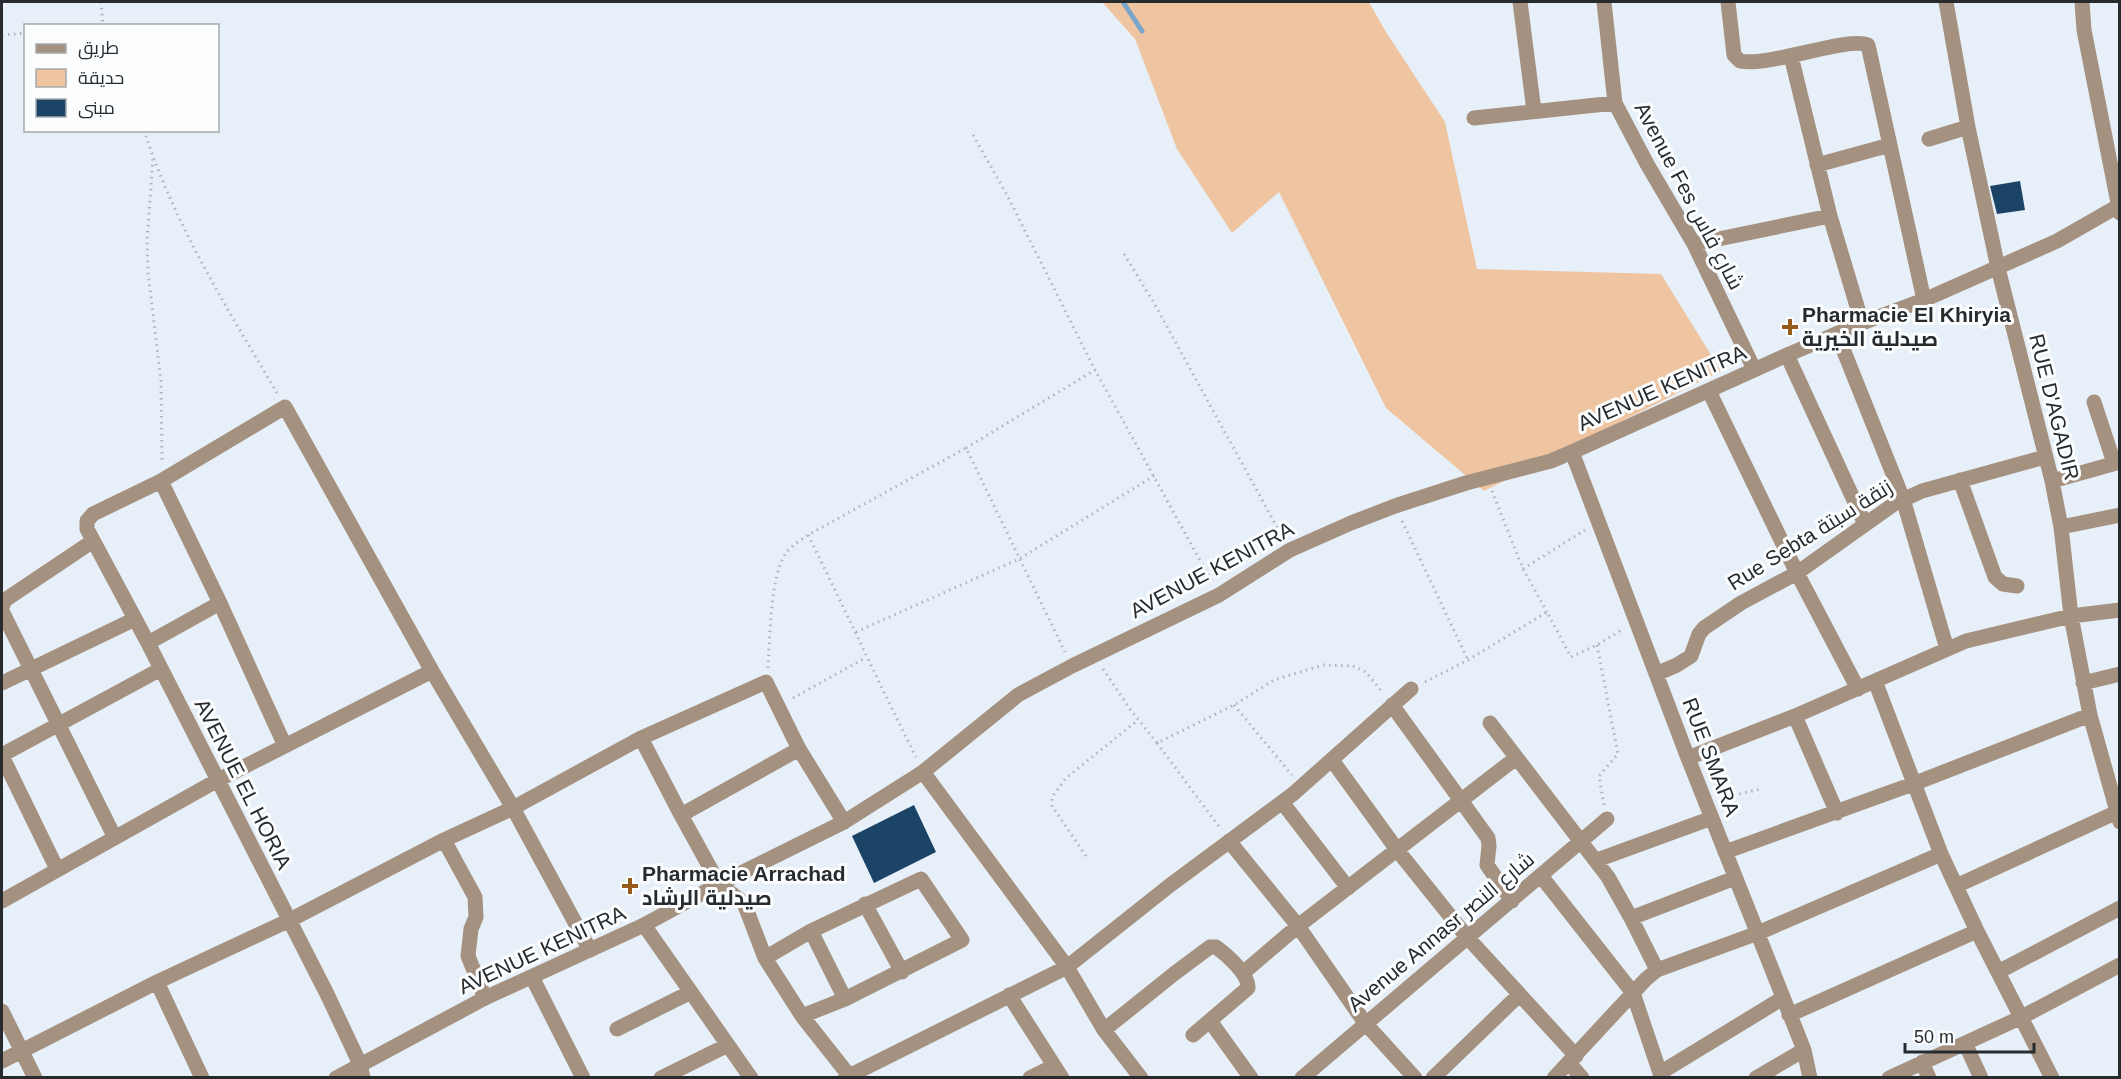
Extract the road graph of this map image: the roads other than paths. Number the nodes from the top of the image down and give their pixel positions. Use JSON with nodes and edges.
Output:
{"nodes":[{"id":1,"x":1520,"y":2,"type":"edge"},
{"id":2,"x":1604,"y":2,"type":"edge"},
{"id":3,"x":1728,"y":2,"type":"edge"},
{"id":4,"x":1946,"y":2,"type":"edge"},
{"id":5,"x":2082,"y":2,"type":"edge"},
{"id":6,"x":1791,"y":56,"type":"junction"},
{"id":7,"x":1615,"y":103,"type":"junction"},
{"id":8,"x":1534,"y":111,"type":"junction"},
{"id":9,"x":1474,"y":118,"type":"dead end"},
{"id":10,"x":1968,"y":127,"type":"junction"},
{"id":11,"x":1929,"y":139,"type":"dead end"},
{"id":12,"x":1890,"y":145,"type":"junction"},
{"id":13,"x":1817,"y":165,"type":"junction"},
{"id":14,"x":2119,"y":208,"type":"edge"},
{"id":15,"x":1830,"y":216,"type":"junction"},
{"id":16,"x":1694,"y":244,"type":"junction"},
{"id":17,"x":1998,"y":268,"type":"junction"},
{"id":18,"x":1924,"y":300,"type":"junction"},
{"id":19,"x":1862,"y":323,"type":"junction"},
{"id":20,"x":1837,"y":334,"type":"junction"},
{"id":21,"x":1787,"y":355,"type":"junction"},
{"id":22,"x":1754,"y":369,"type":"junction"},
{"id":23,"x":1709,"y":391,"type":"junction"},
{"id":24,"x":2094,"y":402,"type":"dead end"},
{"id":25,"x":1572,"y":452,"type":"junction"},
{"id":26,"x":2045,"y":457,"type":"junction"},
{"id":27,"x":2116,"y":462,"type":"edge"},
{"id":28,"x":1960,"y":480,"type":"junction"},
{"id":29,"x":161,"y":481,"type":"junction"},
{"id":30,"x":2052,"y":481,"type":"junction"},
{"id":31,"x":1903,"y":499,"type":"junction"},
{"id":32,"x":2120,"y":515,"type":"edge"},
{"id":33,"x":1865,"y":524,"type":"junction"},
{"id":34,"x":2061,"y":527,"type":"junction"},
{"id":35,"x":93,"y":541,"type":"junction"},
{"id":36,"x":1797,"y":573,"type":"junction"},
{"id":37,"x":2017,"y":586,"type":"dead end"},
{"id":38,"x":220,"y":603,"type":"junction"},
{"id":39,"x":2,"y":609,"type":"edge"},
{"id":40,"x":2120,"y":610,"type":"edge"},
{"id":41,"x":2071,"y":616,"type":"junction"},
{"id":42,"x":135,"y":619,"type":"junction"},
{"id":43,"x":148,"y":643,"type":"junction"},
{"id":44,"x":1947,"y":649,"type":"junction"},
{"id":45,"x":161,"y":669,"type":"junction"},
{"id":46,"x":29,"y":670,"type":"junction"},
{"id":47,"x":432,"y":671,"type":"junction"},
{"id":48,"x":1656,"y":674,"type":"junction"},
{"id":49,"x":2120,"y":674,"type":"edge"},
{"id":50,"x":1875,"y":681,"type":"junction"},
{"id":51,"x":2,"y":683,"type":"edge"},
{"id":52,"x":2083,"y":683,"type":"junction"},
{"id":53,"x":1411,"y":688,"type":"road end"},
{"id":54,"x":1858,"y":689,"type":"junction"},
{"id":55,"x":1392,"y":705,"type":"junction"},
{"id":56,"x":2090,"y":715,"type":"junction"},
{"id":57,"x":1795,"y":716,"type":"junction"},
{"id":58,"x":58,"y":723,"type":"junction"},
{"id":59,"x":1490,"y":723,"type":"dead end"},
{"id":60,"x":641,"y":738,"type":"junction"},
{"id":61,"x":285,"y":746,"type":"junction"},
{"id":62,"x":799,"y":749,"type":"junction"},
{"id":63,"x":2,"y":756,"type":"edge"},
{"id":64,"x":1516,"y":758,"type":"junction"},
{"id":65,"x":1688,"y":758,"type":"junction"},
{"id":66,"x":1332,"y":760,"type":"junction"},
{"id":67,"x":923,"y":772,"type":"junction"},
{"id":68,"x":2113,"y":777,"type":"edge"},
{"id":69,"x":218,"y":780,"type":"junction"},
{"id":70,"x":1913,"y":784,"type":"junction"},
{"id":71,"x":1462,"y":800,"type":"junction"},
{"id":72,"x":1282,"y":802,"type":"junction"},
{"id":73,"x":513,"y":808,"type":"junction"},
{"id":74,"x":1836,"y":813,"type":"junction"},
{"id":75,"x":681,"y":815,"type":"junction"},
{"id":76,"x":2118,"y":817,"type":"edge"},
{"id":77,"x":1712,"y":818,"type":"junction"},
{"id":78,"x":1607,"y":819,"type":"road end"},
{"id":79,"x":844,"y":822,"type":"junction"},
{"id":80,"x":114,"y":836,"type":"junction"},
{"id":81,"x":444,"y":840,"type":"junction"},
{"id":82,"x":1229,"y":841,"type":"junction"},
{"id":83,"x":1581,"y":842,"type":"junction"},
{"id":84,"x":1398,"y":851,"type":"junction"},
{"id":85,"x":1725,"y":852,"type":"junction"},
{"id":86,"x":1941,"y":854,"type":"junction"},
{"id":87,"x":1597,"y":860,"type":"junction"},
{"id":88,"x":57,"y":869,"type":"junction"},
{"id":89,"x":1541,"y":876,"type":"junction"},
{"id":90,"x":1735,"y":878,"type":"junction"},
{"id":91,"x":719,"y":884,"type":"junction"},
{"id":92,"x":1956,"y":886,"type":"junction"},
{"id":93,"x":1348,"y":888,"type":"junction"},
{"id":94,"x":2,"y":901,"type":"edge"},
{"id":95,"x":1512,"y":901,"type":"junction"},
{"id":96,"x":865,"y":904,"type":"junction"},
{"id":97,"x":2120,"y":908,"type":"edge"},
{"id":98,"x":1631,"y":918,"type":"junction"},
{"id":99,"x":290,"y":920,"type":"junction"},
{"id":100,"x":644,"y":925,"type":"junction"},
{"id":101,"x":1298,"y":926,"type":"junction"},
{"id":102,"x":811,"y":931,"type":"junction"},
{"id":103,"x":1977,"y":931,"type":"junction"},
{"id":104,"x":1758,"y":933,"type":"junction"},
{"id":105,"x":1467,"y":937,"type":"junction"},
{"id":106,"x":590,"y":950,"type":"junction"},
{"id":107,"x":765,"y":958,"type":"junction"},
{"id":108,"x":2120,"y":965,"type":"edge"},
{"id":109,"x":1067,"y":967,"type":"junction"},
{"id":110,"x":1657,"y":970,"type":"junction"},
{"id":111,"x":902,"y":972,"type":"junction"},
{"id":112,"x":1998,"y":972,"type":"junction"},
{"id":113,"x":1243,"y":973,"type":"junction"},
{"id":114,"x":532,"y":977,"type":"junction"},
{"id":115,"x":158,"y":982,"type":"junction"},
{"id":116,"x":691,"y":992,"type":"junction"},
{"id":117,"x":1633,"y":993,"type":"junction"},
{"id":118,"x":1009,"y":995,"type":"junction"},
{"id":119,"x":1519,"y":995,"type":"junction"},
{"id":120,"x":485,"y":998,"type":"junction"},
{"id":121,"x":1783,"y":998,"type":"junction"},
{"id":122,"x":845,"y":999,"type":"junction"},
{"id":123,"x":2,"y":1011,"type":"edge"},
{"id":124,"x":1789,"y":1015,"type":"junction"},
{"id":125,"x":802,"y":1016,"type":"junction"},
{"id":126,"x":2020,"y":1017,"type":"junction"},
{"id":127,"x":1210,"y":1021,"type":"junction"},
{"id":128,"x":1365,"y":1023,"type":"junction"},
{"id":129,"x":616,"y":1029,"type":"dead end"},
{"id":130,"x":1104,"y":1030,"type":"junction"},
{"id":131,"x":1193,"y":1035,"type":"dead end"},
{"id":132,"x":1965,"y":1043,"type":"junction"},
{"id":133,"x":728,"y":1045,"type":"junction"},
{"id":134,"x":1804,"y":1050,"type":"junction"},
{"id":135,"x":21,"y":1051,"type":"junction"},
{"id":136,"x":1573,"y":1060,"type":"junction"},
{"id":137,"x":2,"y":1061,"type":"edge"},
{"id":138,"x":1922,"y":1062,"type":"junction"},
{"id":139,"x":362,"y":1071,"type":"edge"},
{"id":140,"x":1058,"y":1072,"type":"edge"},
{"id":141,"x":1662,"y":1075,"type":"edge"},
{"id":142,"x":35,"y":1077,"type":"edge"},
{"id":143,"x":202,"y":1077,"type":"edge"},
{"id":144,"x":336,"y":1077,"type":"edge"},
{"id":145,"x":583,"y":1077,"type":"edge"},
{"id":146,"x":661,"y":1077,"type":"edge"},
{"id":147,"x":751,"y":1077,"type":"edge"},
{"id":148,"x":849,"y":1077,"type":"edge"},
{"id":149,"x":1030,"y":1077,"type":"edge"},
{"id":150,"x":1141,"y":1077,"type":"edge"},
{"id":151,"x":1251,"y":1077,"type":"edge"},
{"id":152,"x":1302,"y":1077,"type":"edge"},
{"id":153,"x":1415,"y":1077,"type":"edge"},
{"id":154,"x":1433,"y":1077,"type":"edge"},
{"id":155,"x":1554,"y":1077,"type":"edge"},
{"id":156,"x":1582,"y":1077,"type":"edge"},
{"id":157,"x":1756,"y":1077,"type":"edge"},
{"id":158,"x":1810,"y":1077,"type":"edge"},
{"id":159,"x":1889,"y":1077,"type":"edge"},
{"id":160,"x":1929,"y":1077,"type":"edge"},
{"id":161,"x":1981,"y":1077,"type":"edge"},
{"id":162,"x":2052,"y":1077,"type":"edge"}],
"edges":[{"from":1,"to":8,"type":"street"},
{"from":2,"to":7,"type":"street","name":"Avenue Fes شارع فاس"},
{"from":3,"to":6,"type":"street"},
{"from":4,"to":10,"type":"street","name":"RUE D'AGADIR"},
{"from":5,"to":14,"type":"street"},
{"from":6,"to":12,"type":"street"},
{"from":6,"to":13,"type":"street"},
{"from":7,"to":8,"type":"street"},
{"from":7,"to":16,"type":"street","name":"Avenue Fes شارع فاس"},
{"from":8,"to":9,"type":"street"},
{"from":10,"to":11,"type":"street"},
{"from":10,"to":17,"type":"street","name":"RUE D'AGADIR"},
{"from":12,"to":13,"type":"street"},
{"from":12,"to":18,"type":"street"},
{"from":13,"to":15,"type":"street"},
{"from":14,"to":17,"type":"street","name":"AVENUE KENITRA"},
{"from":15,"to":16,"type":"street"},
{"from":15,"to":19,"type":"street"},
{"from":16,"to":22,"type":"street","name":"Avenue Fes شارع فاس"},
{"from":17,"to":18,"type":"street","name":"AVENUE KENITRA"},
{"from":17,"to":26,"type":"street","name":"RUE D'AGADIR"},
{"from":18,"to":19,"type":"street","name":"AVENUE KENITRA"},
{"from":19,"to":20,"type":"street","name":"AVENUE KENITRA"},
{"from":20,"to":21,"type":"street","name":"AVENUE KENITRA"},
{"from":20,"to":31,"type":"street"},
{"from":21,"to":22,"type":"street","name":"AVENUE KENITRA"},
{"from":21,"to":33,"type":"street"},
{"from":22,"to":23,"type":"street","name":"AVENUE KENITRA"},
{"from":23,"to":25,"type":"street","name":"AVENUE KENITRA"},
{"from":23,"to":36,"type":"street"},
{"from":24,"to":27,"type":"street"},
{"from":25,"to":48,"type":"street","name":"RUE SMARA"},
{"from":25,"to":67,"type":"street","name":"AVENUE KENITRA"},
{"from":26,"to":28,"type":"street","name":"Rue Sebta زنقة سبتة"},
{"from":26,"to":30,"type":"street","name":"RUE D'AGADIR"},
{"from":27,"to":30,"type":"street"},
{"from":28,"to":31,"type":"street","name":"Rue Sebta زنقة سبتة"},
{"from":28,"to":37,"type":"street"},
{"from":29,"to":35,"type":"street","name":"AVENUE EL HORIA"},
{"from":29,"to":38,"type":"street"},
{"from":29,"to":47,"type":"street"},
{"from":30,"to":34,"type":"street","name":"RUE D'AGADIR"},
{"from":31,"to":33,"type":"street","name":"Rue Sebta زنقة سبتة"},
{"from":31,"to":44,"type":"street"},
{"from":32,"to":34,"type":"street"},
{"from":33,"to":36,"type":"street","name":"Rue Sebta زنقة سبتة"},
{"from":34,"to":41,"type":"street","name":"RUE D'AGADIR"},
{"from":35,"to":39,"type":"street"},
{"from":35,"to":42,"type":"street","name":"AVENUE EL HORIA"},
{"from":36,"to":48,"type":"street","name":"Rue Sebta زنقة سبتة"},
{"from":36,"to":54,"type":"street"},
{"from":38,"to":43,"type":"street"},
{"from":38,"to":61,"type":"street"},
{"from":39,"to":46,"type":"street"},
{"from":40,"to":41,"type":"street"},
{"from":41,"to":44,"type":"street"},
{"from":41,"to":52,"type":"street","name":"RUE D'AGADIR"},
{"from":42,"to":43,"type":"street","name":"AVENUE EL HORIA"},
{"from":42,"to":46,"type":"street"},
{"from":43,"to":45,"type":"street","name":"AVENUE EL HORIA"},
{"from":44,"to":50,"type":"street"},
{"from":45,"to":58,"type":"street"},
{"from":45,"to":69,"type":"street","name":"AVENUE EL HORIA"},
{"from":46,"to":51,"type":"street"},
{"from":46,"to":58,"type":"street"},
{"from":47,"to":61,"type":"street"},
{"from":47,"to":73,"type":"street"},
{"from":48,"to":65,"type":"street","name":"RUE SMARA"},
{"from":49,"to":52,"type":"street"},
{"from":50,"to":54,"type":"street"},
{"from":50,"to":70,"type":"street"},
{"from":52,"to":56,"type":"street","name":"RUE D'AGADIR"},
{"from":53,"to":55,"type":"street"},
{"from":54,"to":57,"type":"street"},
{"from":55,"to":66,"type":"street"},
{"from":55,"to":71,"type":"street"},
{"from":56,"to":68,"type":"street","name":"RUE D'AGADIR"},
{"from":56,"to":70,"type":"street"},
{"from":57,"to":65,"type":"street"},
{"from":57,"to":74,"type":"street"},
{"from":58,"to":63,"type":"street"},
{"from":58,"to":80,"type":"street"},
{"from":59,"to":64,"type":"street"},
{"from":60,"to":62,"type":"street"},
{"from":60,"to":73,"type":"street"},
{"from":60,"to":75,"type":"street"},
{"from":61,"to":69,"type":"street"},
{"from":62,"to":75,"type":"street"},
{"from":62,"to":79,"type":"street"},
{"from":63,"to":88,"type":"street"},
{"from":64,"to":71,"type":"street"},
{"from":64,"to":83,"type":"street"},
{"from":65,"to":77,"type":"street","name":"RUE SMARA"},
{"from":66,"to":72,"type":"street"},
{"from":66,"to":84,"type":"street"},
{"from":67,"to":79,"type":"street","name":"AVENUE KENITRA"},
{"from":67,"to":109,"type":"street"},
{"from":68,"to":76,"type":"street","name":"RUE D'AGADIR"},
{"from":69,"to":80,"type":"street"},
{"from":69,"to":99,"type":"street","name":"AVENUE EL HORIA"},
{"from":70,"to":74,"type":"street"},
{"from":70,"to":86,"type":"street"},
{"from":71,"to":84,"type":"street"},
{"from":71,"to":95,"type":"street"},
{"from":72,"to":82,"type":"street"},
{"from":72,"to":93,"type":"street"},
{"from":73,"to":81,"type":"street"},
{"from":73,"to":106,"type":"street"},
{"from":74,"to":85,"type":"street"},
{"from":75,"to":91,"type":"street"},
{"from":76,"to":92,"type":"street"},
{"from":77,"to":85,"type":"street","name":"RUE SMARA"},
{"from":77,"to":87,"type":"street"},
{"from":78,"to":83,"type":"street","name":"Avenue Annasr شارع النصر"},
{"from":79,"to":91,"type":"street","name":"AVENUE KENITRA"},
{"from":80,"to":88,"type":"street"},
{"from":81,"to":99,"type":"street"},
{"from":81,"to":120,"type":"street"},
{"from":82,"to":101,"type":"street"},
{"from":82,"to":109,"type":"street"},
{"from":83,"to":87,"type":"street"},
{"from":83,"to":89,"type":"street","name":"Avenue Annasr شارع النصر"},
{"from":84,"to":93,"type":"street"},
{"from":84,"to":105,"type":"street"},
{"from":85,"to":90,"type":"street","name":"RUE SMARA"},
{"from":86,"to":92,"type":"street"},
{"from":86,"to":104,"type":"street"},
{"from":87,"to":98,"type":"street"},
{"from":88,"to":94,"type":"street"},
{"from":89,"to":95,"type":"street","name":"Avenue Annasr شارع النصر"},
{"from":89,"to":117,"type":"street"},
{"from":90,"to":98,"type":"street"},
{"from":90,"to":104,"type":"street","name":"RUE SMARA"},
{"from":91,"to":100,"type":"street","name":"AVENUE KENITRA"},
{"from":91,"to":107,"type":"street"},
{"from":92,"to":103,"type":"street"},
{"from":93,"to":101,"type":"street"},
{"from":95,"to":105,"type":"street","name":"Avenue Annasr شارع النصر"},
{"from":96,"to":102,"type":"street"},
{"from":96,"to":111,"type":"street"},
{"from":96,"to":111,"type":"street"},
{"from":97,"to":112,"type":"street"},
{"from":98,"to":110,"type":"street"},
{"from":99,"to":115,"type":"street"},
{"from":99,"to":139,"type":"street","name":"AVENUE EL HORIA"},
{"from":100,"to":106,"type":"street","name":"AVENUE KENITRA"},
{"from":100,"to":116,"type":"street"},
{"from":101,"to":113,"type":"street"},
{"from":101,"to":128,"type":"street"},
{"from":102,"to":107,"type":"street"},
{"from":102,"to":122,"type":"street"},
{"from":103,"to":112,"type":"street"},
{"from":103,"to":124,"type":"street"},
{"from":104,"to":110,"type":"street"},
{"from":104,"to":121,"type":"street","name":"RUE SMARA"},
{"from":105,"to":119,"type":"street"},
{"from":105,"to":128,"type":"street","name":"Avenue Annasr شارع النصر"},
{"from":106,"to":114,"type":"street","name":"AVENUE KENITRA"},
{"from":107,"to":125,"type":"street"},
{"from":108,"to":126,"type":"street"},
{"from":109,"to":118,"type":"street"},
{"from":109,"to":130,"type":"street"},
{"from":110,"to":117,"type":"street"},
{"from":111,"to":122,"type":"street"},
{"from":112,"to":126,"type":"street"},
{"from":113,"to":127,"type":"street"},
{"from":113,"to":130,"type":"street"},
{"from":114,"to":120,"type":"street","name":"AVENUE KENITRA"},
{"from":114,"to":145,"type":"street"},
{"from":115,"to":135,"type":"street"},
{"from":115,"to":143,"type":"street"},
{"from":116,"to":129,"type":"street"},
{"from":116,"to":133,"type":"street"},
{"from":117,"to":136,"type":"street"},
{"from":117,"to":141,"type":"street"},
{"from":118,"to":140,"type":"street"},
{"from":118,"to":148,"type":"street"},
{"from":119,"to":136,"type":"street"},
{"from":119,"to":154,"type":"street"},
{"from":120,"to":139,"type":"street","name":"AVENUE KENITRA"},
{"from":121,"to":124,"type":"street","name":"RUE SMARA"},
{"from":121,"to":141,"type":"street"},
{"from":122,"to":125,"type":"street"},
{"from":123,"to":135,"type":"street"},
{"from":124,"to":134,"type":"street","name":"RUE SMARA"},
{"from":125,"to":148,"type":"street"},
{"from":126,"to":132,"type":"street"},
{"from":126,"to":162,"type":"street"},
{"from":127,"to":131,"type":"street"},
{"from":127,"to":151,"type":"street"},
{"from":128,"to":152,"type":"street","name":"Avenue Annasr شارع النصر"},
{"from":128,"to":153,"type":"street"},
{"from":130,"to":150,"type":"street"},
{"from":132,"to":138,"type":"street"},
{"from":132,"to":161,"type":"street"},
{"from":133,"to":146,"type":"street"},
{"from":133,"to":147,"type":"street"},
{"from":134,"to":157,"type":"street"},
{"from":134,"to":158,"type":"street","name":"RUE SMARA"},
{"from":135,"to":137,"type":"street"},
{"from":135,"to":142,"type":"street"},
{"from":136,"to":155,"type":"street"},
{"from":136,"to":156,"type":"street"},
{"from":138,"to":159,"type":"street"},
{"from":138,"to":160,"type":"street"},
{"from":139,"to":144,"type":"street","name":"AVENUE KENITRA"},
{"from":140,"to":149,"type":"street"}]}
